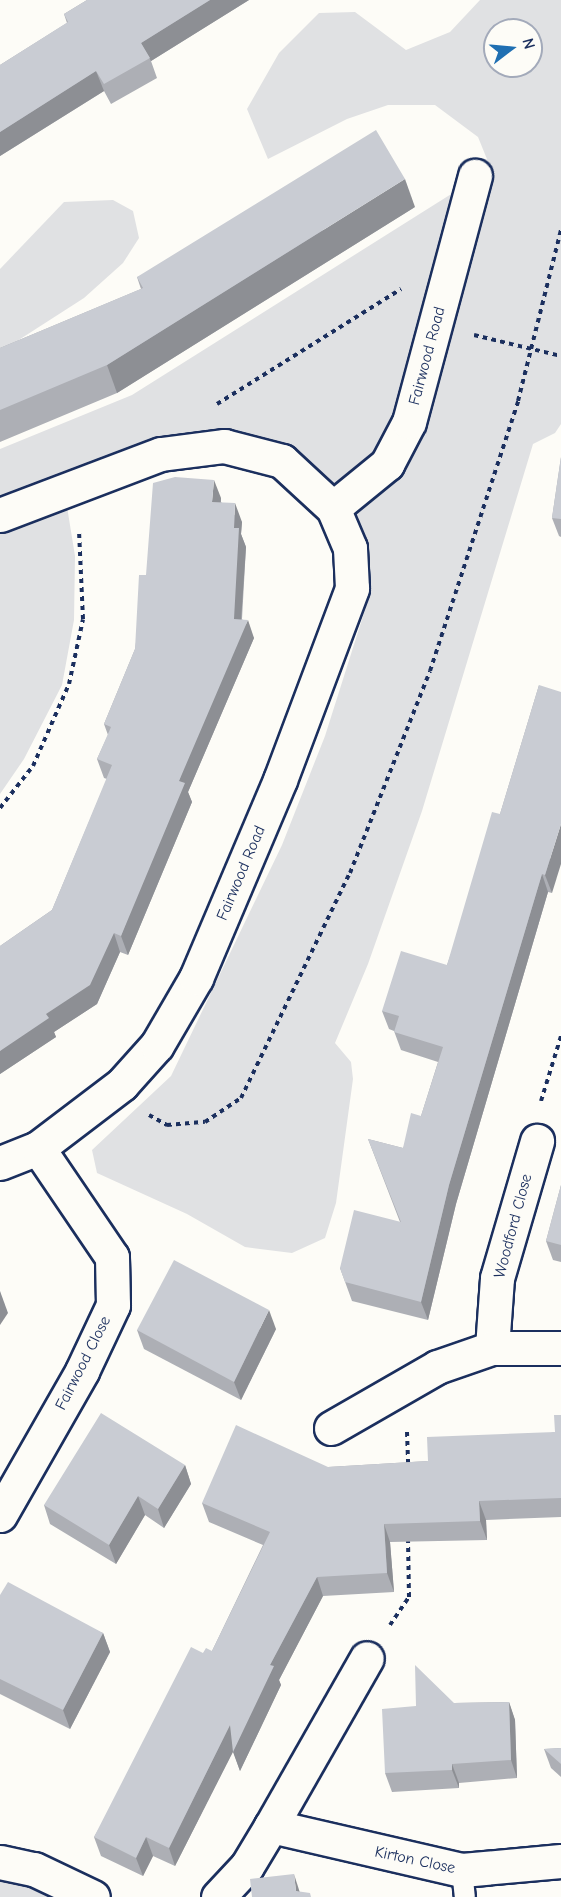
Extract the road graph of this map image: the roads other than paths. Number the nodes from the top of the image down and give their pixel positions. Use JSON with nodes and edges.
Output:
{"nodes":[{"id":1,"x":475,"y":176,"type":"dead end"},
{"id":2,"x":333,"y":508,"type":"junction"},
{"id":3,"x":0,"y":515,"type":"edge"},
{"id":4,"x":537,"y":1141,"type":"road end"},
{"id":5,"x":38,"y":1148,"type":"junction"},
{"id":6,"x":0,"y":1162,"type":"edge"},
{"id":7,"x":492,"y":1348,"type":"junction"},
{"id":8,"x":561,"y":1348,"type":"edge"},
{"id":9,"x":331,"y":1428,"type":"dead end"},
{"id":10,"x":0,"y":1515,"type":"edge"},
{"id":11,"x":367,"y":1658,"type":"road end"},
{"id":12,"x":271,"y":1826,"type":"junction"},
{"id":13,"x":561,"y":1861,"type":"edge"},
{"id":14,"x":0,"y":1862,"type":"edge"},
{"id":15,"x":464,"y":1883,"type":"edge"},
{"id":16,"x":93,"y":1897,"type":"edge"},
{"id":17,"x":218,"y":1897,"type":"edge"}],
"edges":[{"from":1,"to":2,"type":"street","name":"Fairwood Road"},
{"from":2,"to":3,"type":"street","name":"Fairwood Road"},
{"from":2,"to":5,"type":"street","name":"Fairwood Road"},
{"from":4,"to":7,"type":"street","name":"Woodford Close"},
{"from":5,"to":6,"type":"street","name":"Fairwood Road"},
{"from":5,"to":10,"type":"street","name":"Fairwood Close"},
{"from":7,"to":8,"type":"street"},
{"from":7,"to":9,"type":"street"},
{"from":11,"to":12,"type":"street"},
{"from":12,"to":15,"type":"street","name":"Kirton Close"},
{"from":12,"to":17,"type":"street"},
{"from":13,"to":15,"type":"street","name":"Kirton Close"},
{"from":14,"to":16,"type":"street"}]}
